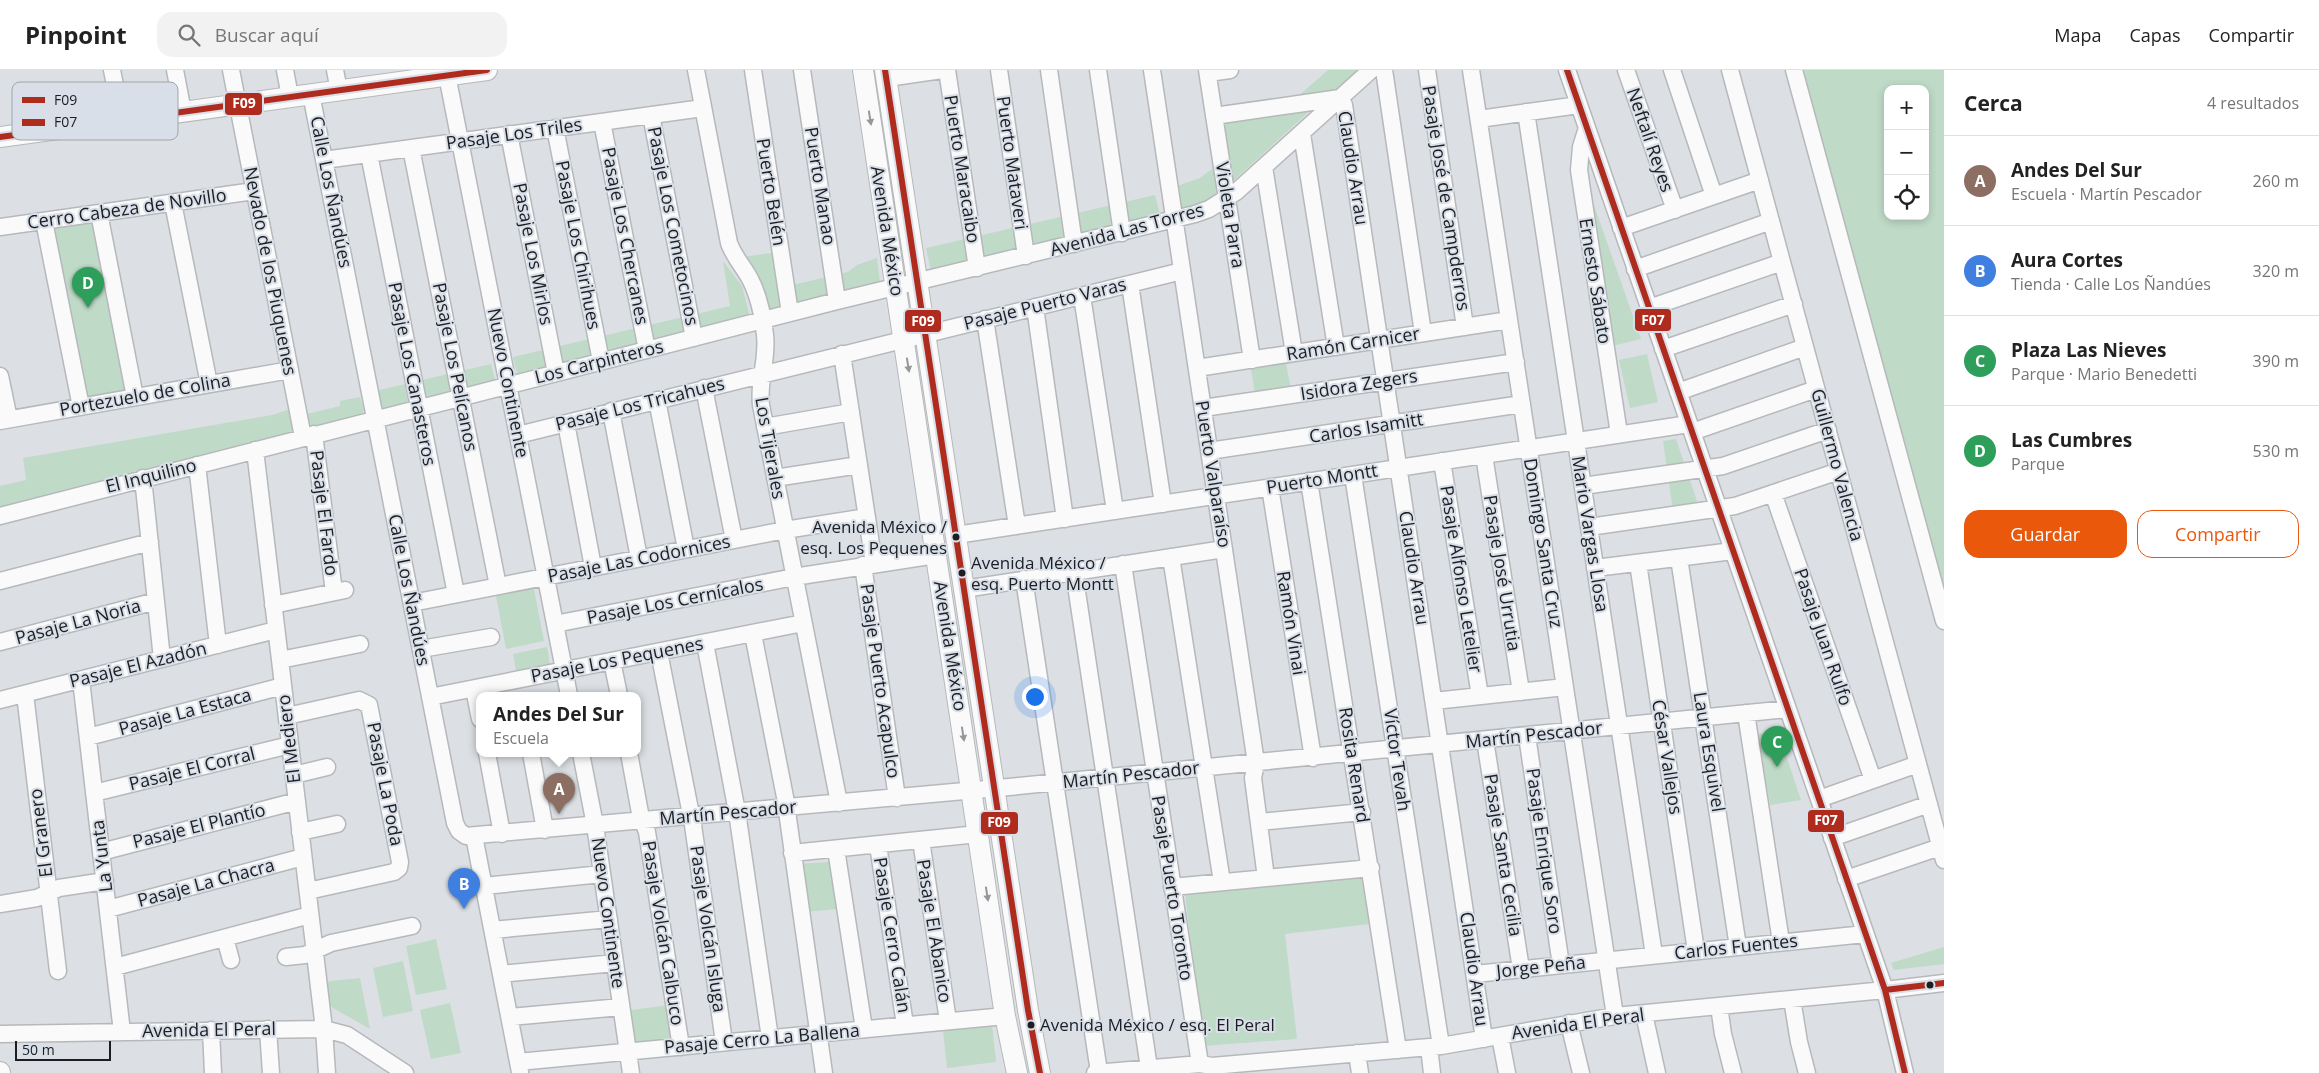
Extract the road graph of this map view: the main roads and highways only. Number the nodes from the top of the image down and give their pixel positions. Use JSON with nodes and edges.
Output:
{"nodes":[{"id":1,"x":488,"y":70,"type":"edge"},
{"id":2,"x":863,"y":70,"type":"edge"},
{"id":3,"x":446,"y":73,"type":"edge"},
{"id":4,"x":886,"y":74,"type":"edge"},
{"id":5,"x":387,"y":77,"type":"edge"},
{"id":6,"x":178,"y":113,"type":"edge"},
{"id":7,"x":1017,"y":1073,"type":"edge"},
{"id":8,"x":1040,"y":1073,"type":"edge"}],
"edges":[{"from":1,"to":3,"type":"main road"},
{"from":2,"to":7,"type":"main road","name":"Avenida México","one_way":true},
{"from":3,"to":5,"type":"main road"},
{"from":4,"to":8,"type":"main road","name":"Avenida México"},
{"from":5,"to":6,"type":"main road"}]}
